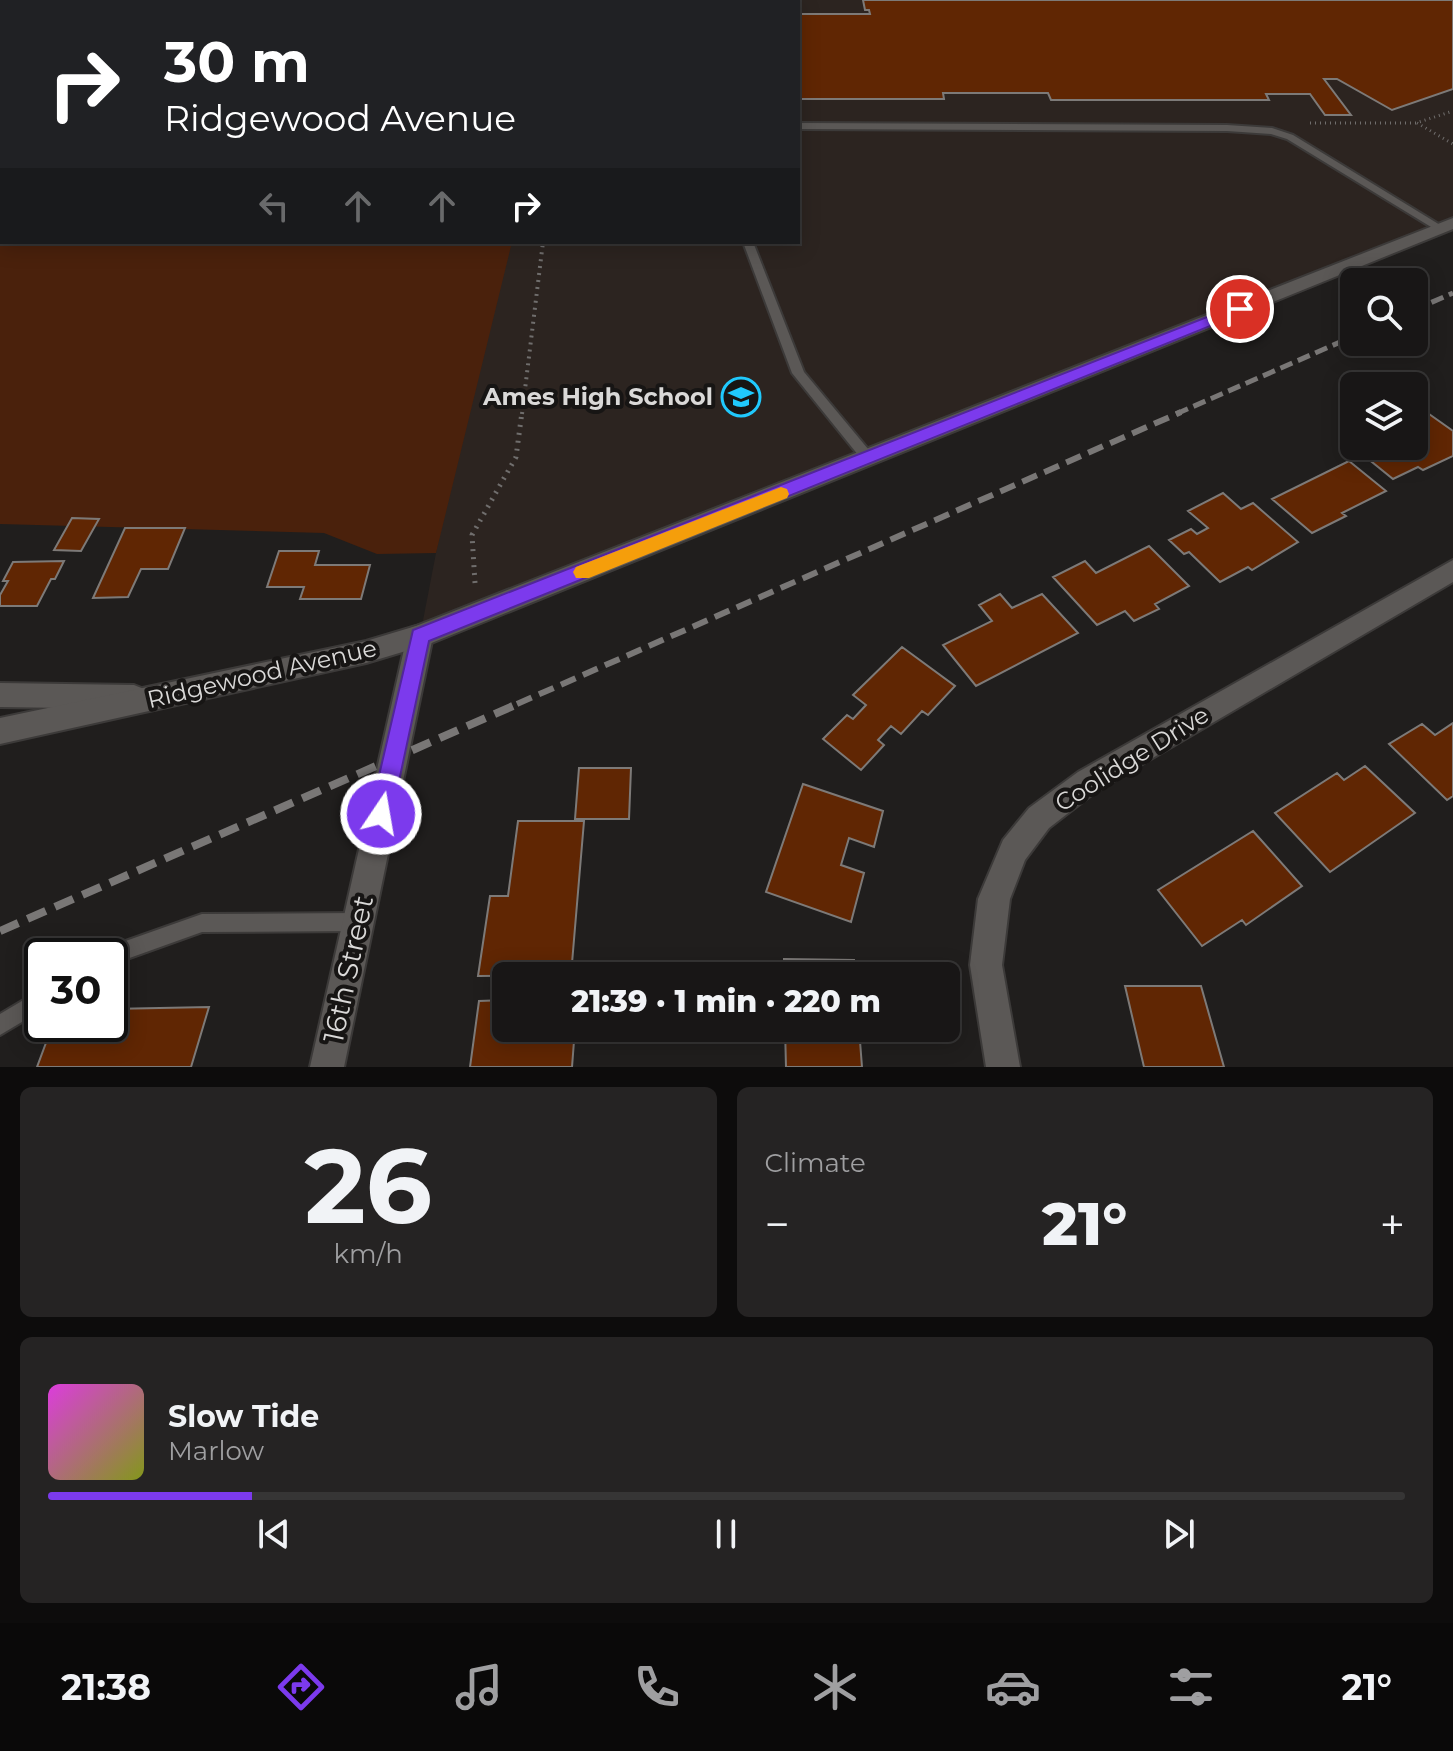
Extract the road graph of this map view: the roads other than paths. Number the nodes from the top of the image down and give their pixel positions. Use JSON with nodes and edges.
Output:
{"nodes":[{"id":1,"x":800,"y":126,"type":"edge"},
{"id":2,"x":1446,"y":225,"type":"edge"},
{"id":3,"x":749,"y":244,"type":"edge"},
{"id":4,"x":868,"y":458,"type":"junction"},
{"id":5,"x":1453,"y":570,"type":"edge"},
{"id":6,"x":420,"y":636,"type":"junction"},
{"id":7,"x":0,"y":695,"type":"edge"},
{"id":8,"x":166,"y":697,"type":"junction"},
{"id":9,"x":0,"y":731,"type":"edge"},
{"id":10,"x":358,"y":922,"type":"junction"},
{"id":11,"x":128,"y":950,"type":"edge"},
{"id":12,"x":24,"y":1010,"type":"edge"},
{"id":13,"x":0,"y":1025,"type":"edge"},
{"id":14,"x":327,"y":1067,"type":"edge"},
{"id":15,"x":1003,"y":1067,"type":"edge"}],
"edges":[{"from":1,"to":2,"type":"lane"},
{"from":2,"to":4,"type":"street","name":"Ridgewood Avenue"},
{"from":3,"to":4,"type":"lane"},
{"from":4,"to":6,"type":"street","name":"Ridgewood Avenue"},
{"from":5,"to":15,"type":"street","name":"Coolidge Drive"},
{"from":6,"to":8,"type":"street","name":"Ridgewood Avenue"},
{"from":6,"to":10,"type":"street","name":"16th Street"},
{"from":7,"to":8,"type":"street"},
{"from":8,"to":9,"type":"street","name":"Ridgewood Avenue"},
{"from":10,"to":11,"type":"lane"},
{"from":10,"to":14,"type":"street","name":"16th Street"},
{"from":12,"to":13,"type":"lane"}]}
